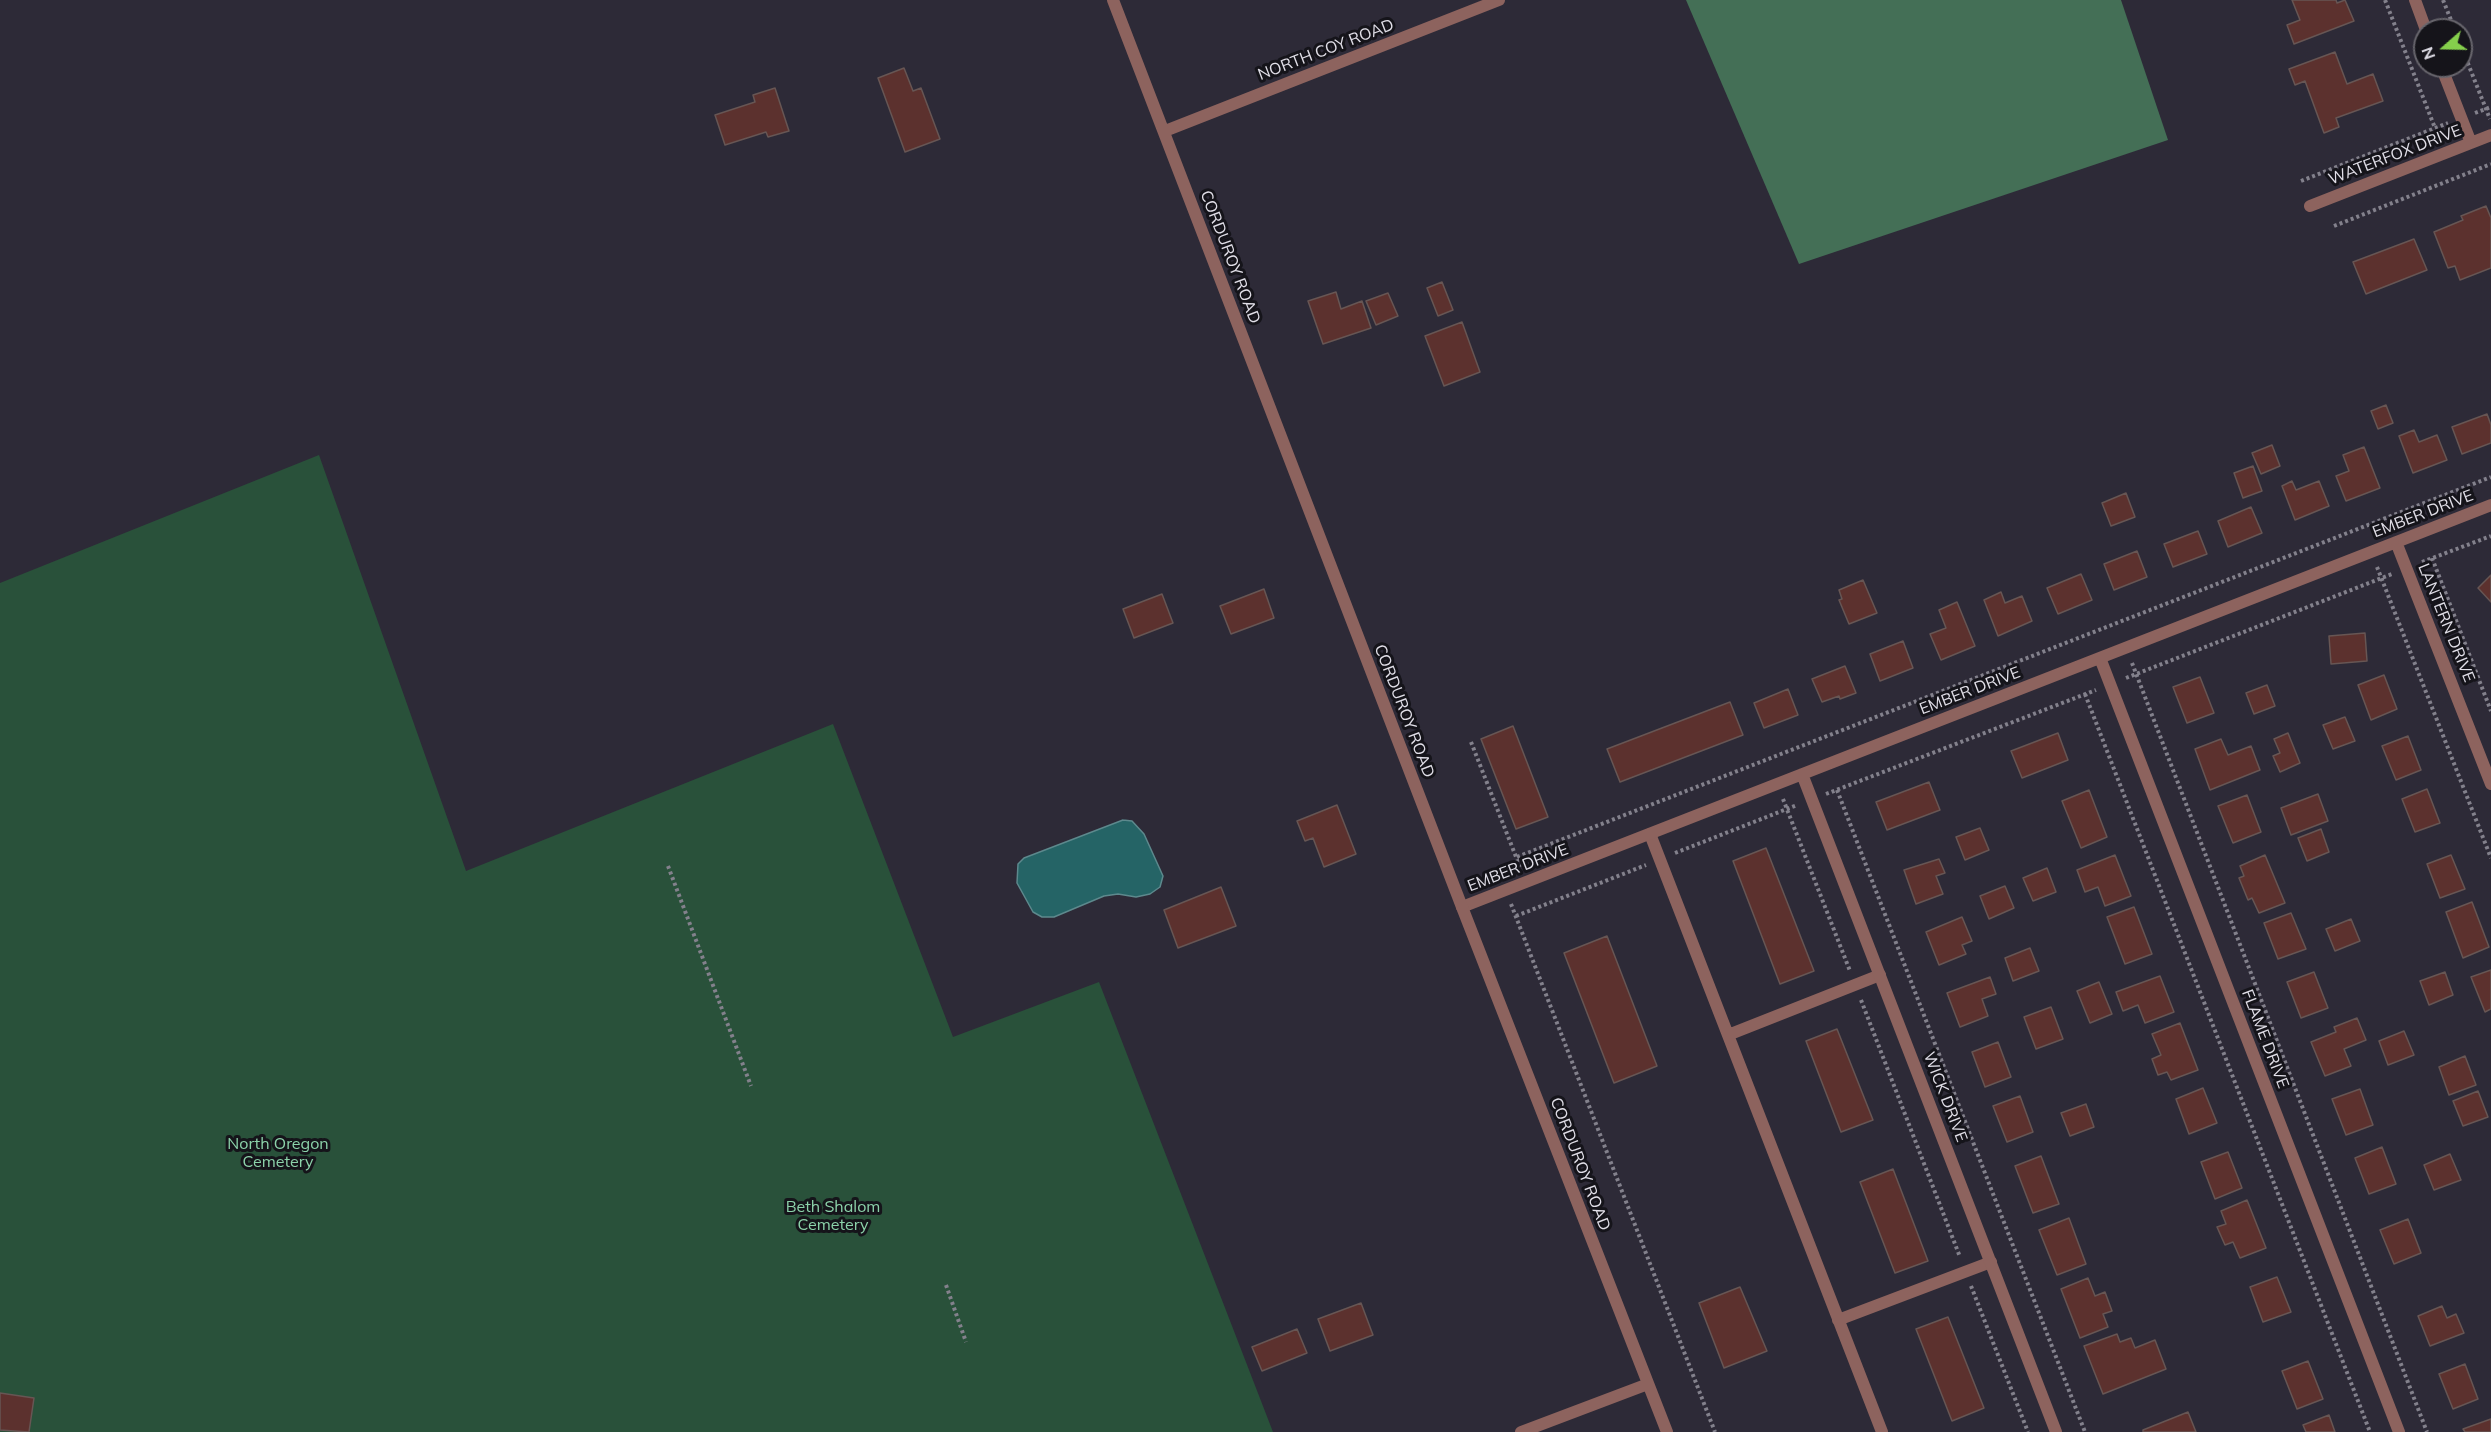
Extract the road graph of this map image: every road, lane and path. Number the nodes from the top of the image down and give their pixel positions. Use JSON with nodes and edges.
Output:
{"nodes":[{"id":1,"x":1113,"y":0,"type":"edge"},
{"id":2,"x":1499,"y":0,"type":"edge"},
{"id":3,"x":2385,"y":0,"type":"edge"},
{"id":4,"x":2415,"y":0,"type":"edge"},
{"id":5,"x":2443,"y":0,"type":"edge"},
{"id":6,"x":2422,"y":18,"type":"edge"},
{"id":7,"x":2450,"y":18,"type":"edge"},
{"id":8,"x":2473,"y":76,"type":"edge"},
{"id":9,"x":2446,"y":78,"type":"edge"},
{"id":10,"x":2491,"y":107,"type":"edge"},
{"id":11,"x":2486,"y":109,"type":"junction"},
{"id":12,"x":2461,"y":118,"type":"junction"},
{"id":13,"x":2491,"y":123,"type":"edge"},
{"id":14,"x":2435,"y":128,"type":"junction"},
{"id":15,"x":1165,"y":131,"type":"junction"},
{"id":16,"x":2491,"y":135,"type":"edge"},
{"id":17,"x":2471,"y":143,"type":"junction"},
{"id":18,"x":2491,"y":164,"type":"edge"},
{"id":19,"x":2301,"y":181,"type":"dead end"},
{"id":20,"x":2310,"y":206,"type":"dead end"},
{"id":21,"x":2334,"y":226,"type":"dead end"},
{"id":22,"x":2491,"y":477,"type":"edge"},
{"id":23,"x":2491,"y":505,"type":"edge"},
{"id":24,"x":2365,"y":526,"type":"junction"},
{"id":25,"x":2491,"y":536,"type":"edge"},
{"id":26,"x":2396,"y":542,"type":"junction"},
{"id":27,"x":2373,"y":551,"type":"junction"},
{"id":28,"x":2432,"y":558,"type":"junction"},
{"id":29,"x":2406,"y":568,"type":"junction"},
{"id":30,"x":2382,"y":578,"type":"junction"},
{"id":31,"x":2119,"y":622,"type":"junction"},
{"id":32,"x":2127,"y":648,"type":"junction"},
{"id":33,"x":2100,"y":658,"type":"junction"},
{"id":34,"x":2135,"y":675,"type":"junction"},
{"id":35,"x":2110,"y":684,"type":"junction"},
{"id":36,"x":2085,"y":694,"type":"junction"},
{"id":37,"x":2491,"y":711,"type":"edge"},
{"id":38,"x":1471,"y":742,"type":"dead end"},
{"id":39,"x":1765,"y":761,"type":"junction"},
{"id":40,"x":1802,"y":774,"type":"junction"},
{"id":41,"x":1776,"y":784,"type":"junction"},
{"id":42,"x":2491,"y":784,"type":"edge"},
{"id":43,"x":1838,"y":790,"type":"junction"},
{"id":44,"x":1812,"y":800,"type":"junction"},
{"id":45,"x":1787,"y":809,"type":"junction"},
{"id":46,"x":1650,"y":834,"type":"junction"},
{"id":47,"x":1517,"y":857,"type":"junction"},
{"id":48,"x":2491,"y":858,"type":"edge"},
{"id":49,"x":669,"y":866,"type":"dead end"},
{"id":50,"x":1526,"y":882,"type":"junction"},
{"id":51,"x":1506,"y":890,"type":"junction"},
{"id":52,"x":1462,"y":907,"type":"junction"},
{"id":53,"x":1880,"y":975,"type":"junction"},
{"id":54,"x":1855,"y":984,"type":"junction"},
{"id":55,"x":1728,"y":1035,"type":"junction"},
{"id":56,"x":751,"y":1086,"type":"dead end"},
{"id":57,"x":1990,"y":1262,"type":"junction"},
{"id":58,"x":1966,"y":1272,"type":"junction"},
{"id":59,"x":946,"y":1285,"type":"dead end"},
{"id":60,"x":1838,"y":1320,"type":"junction"},
{"id":61,"x":966,"y":1342,"type":"dead end"},
{"id":62,"x":1648,"y":1384,"type":"junction"},
{"id":63,"x":1521,"y":1432,"type":"edge"},
{"id":64,"x":1667,"y":1432,"type":"edge"},
{"id":65,"x":1715,"y":1432,"type":"edge"},
{"id":66,"x":1882,"y":1432,"type":"edge"},
{"id":67,"x":2028,"y":1432,"type":"edge"},
{"id":68,"x":2056,"y":1432,"type":"edge"},
{"id":69,"x":2085,"y":1432,"type":"edge"},
{"id":70,"x":2370,"y":1432,"type":"edge"},
{"id":71,"x":2399,"y":1432,"type":"edge"},
{"id":72,"x":2427,"y":1432,"type":"edge"}],
"edges":[{"from":1,"to":15,"type":"street","name":"CORDUROY ROAD"},
{"from":2,"to":15,"type":"street","name":"NORTH COY ROAD"},
{"from":3,"to":14,"type":"path"},
{"from":4,"to":6,"type":"street"},
{"from":5,"to":7,"type":"path"},
{"from":8,"to":11,"type":"path"},
{"from":9,"to":12,"type":"street"},
{"from":10,"to":11,"type":"path"},
{"from":11,"to":12,"type":"path"},
{"from":11,"to":13,"type":"path"},
{"from":12,"to":14,"type":"path"},
{"from":12,"to":17,"type":"street"},
{"from":14,"to":19,"type":"path"},
{"from":15,"to":52,"type":"street","name":"CORDUROY ROAD"},
{"from":16,"to":17,"type":"street","name":"WATERFOX DRIVE"},
{"from":17,"to":20,"type":"street","name":"WATERFOX DRIVE"},
{"from":18,"to":21,"type":"path"},
{"from":22,"to":24,"type":"path"},
{"from":23,"to":26,"type":"street","name":"EMBER DRIVE"},
{"from":24,"to":27,"type":"path"},
{"from":24,"to":31,"type":"path"},
{"from":25,"to":28,"type":"path"},
{"from":26,"to":27,"type":"street","name":"EMBER DRIVE"},
{"from":26,"to":29,"type":"street","name":"LANTERN DRIVE"},
{"from":27,"to":30,"type":"path"},
{"from":27,"to":32,"type":"street","name":"EMBER DRIVE"},
{"from":28,"to":29,"type":"path"},
{"from":28,"to":37,"type":"path"},
{"from":29,"to":30,"type":"path"},
{"from":29,"to":42,"type":"street","name":"LANTERN DRIVE"},
{"from":30,"to":34,"type":"path"},
{"from":30,"to":48,"type":"path"},
{"from":31,"to":32,"type":"path"},
{"from":31,"to":39,"type":"path"},
{"from":32,"to":33,"type":"street","name":"EMBER DRIVE"},
{"from":32,"to":34,"type":"path"},
{"from":33,"to":35,"type":"street","name":"FLAME DRIVE"},
{"from":33,"to":40,"type":"street","name":"EMBER DRIVE"},
{"from":34,"to":35,"type":"path"},
{"from":34,"to":72,"type":"path"},
{"from":35,"to":36,"type":"path"},
{"from":35,"to":71,"type":"street","name":"FLAME DRIVE"},
{"from":36,"to":43,"type":"path"},
{"from":36,"to":70,"type":"path"},
{"from":38,"to":47,"type":"path"},
{"from":39,"to":41,"type":"path"},
{"from":39,"to":47,"type":"path"},
{"from":40,"to":41,"type":"street","name":"EMBER DRIVE"},
{"from":40,"to":44,"type":"street","name":"WICK DRIVE"},
{"from":41,"to":45,"type":"path"},
{"from":41,"to":46,"type":"street","name":"EMBER DRIVE"},
{"from":43,"to":44,"type":"path"},
{"from":43,"to":69,"type":"path"},
{"from":44,"to":45,"type":"path"},
{"from":44,"to":53,"type":"street","name":"WICK DRIVE"},
{"from":45,"to":54,"type":"path"},
{"from":46,"to":50,"type":"street","name":"EMBER DRIVE"},
{"from":46,"to":55,"type":"street"},
{"from":47,"to":50,"type":"path"},
{"from":49,"to":56,"type":"path"},
{"from":50,"to":51,"type":"street","name":"EMBER DRIVE"},
{"from":51,"to":52,"type":"street","name":"EMBER DRIVE"},
{"from":51,"to":65,"type":"path"},
{"from":52,"to":62,"type":"street","name":"CORDUROY ROAD"},
{"from":53,"to":54,"type":"street"},
{"from":53,"to":57,"type":"street","name":"WICK DRIVE"},
{"from":54,"to":55,"type":"street"},
{"from":54,"to":58,"type":"path"},
{"from":55,"to":60,"type":"street"},
{"from":57,"to":58,"type":"street"},
{"from":57,"to":68,"type":"street","name":"WICK DRIVE"},
{"from":58,"to":60,"type":"street"},
{"from":58,"to":67,"type":"path"},
{"from":59,"to":61,"type":"path"},
{"from":60,"to":66,"type":"street"},
{"from":62,"to":63,"type":"street"},
{"from":62,"to":64,"type":"street","name":"CORDUROY ROAD"}]}
